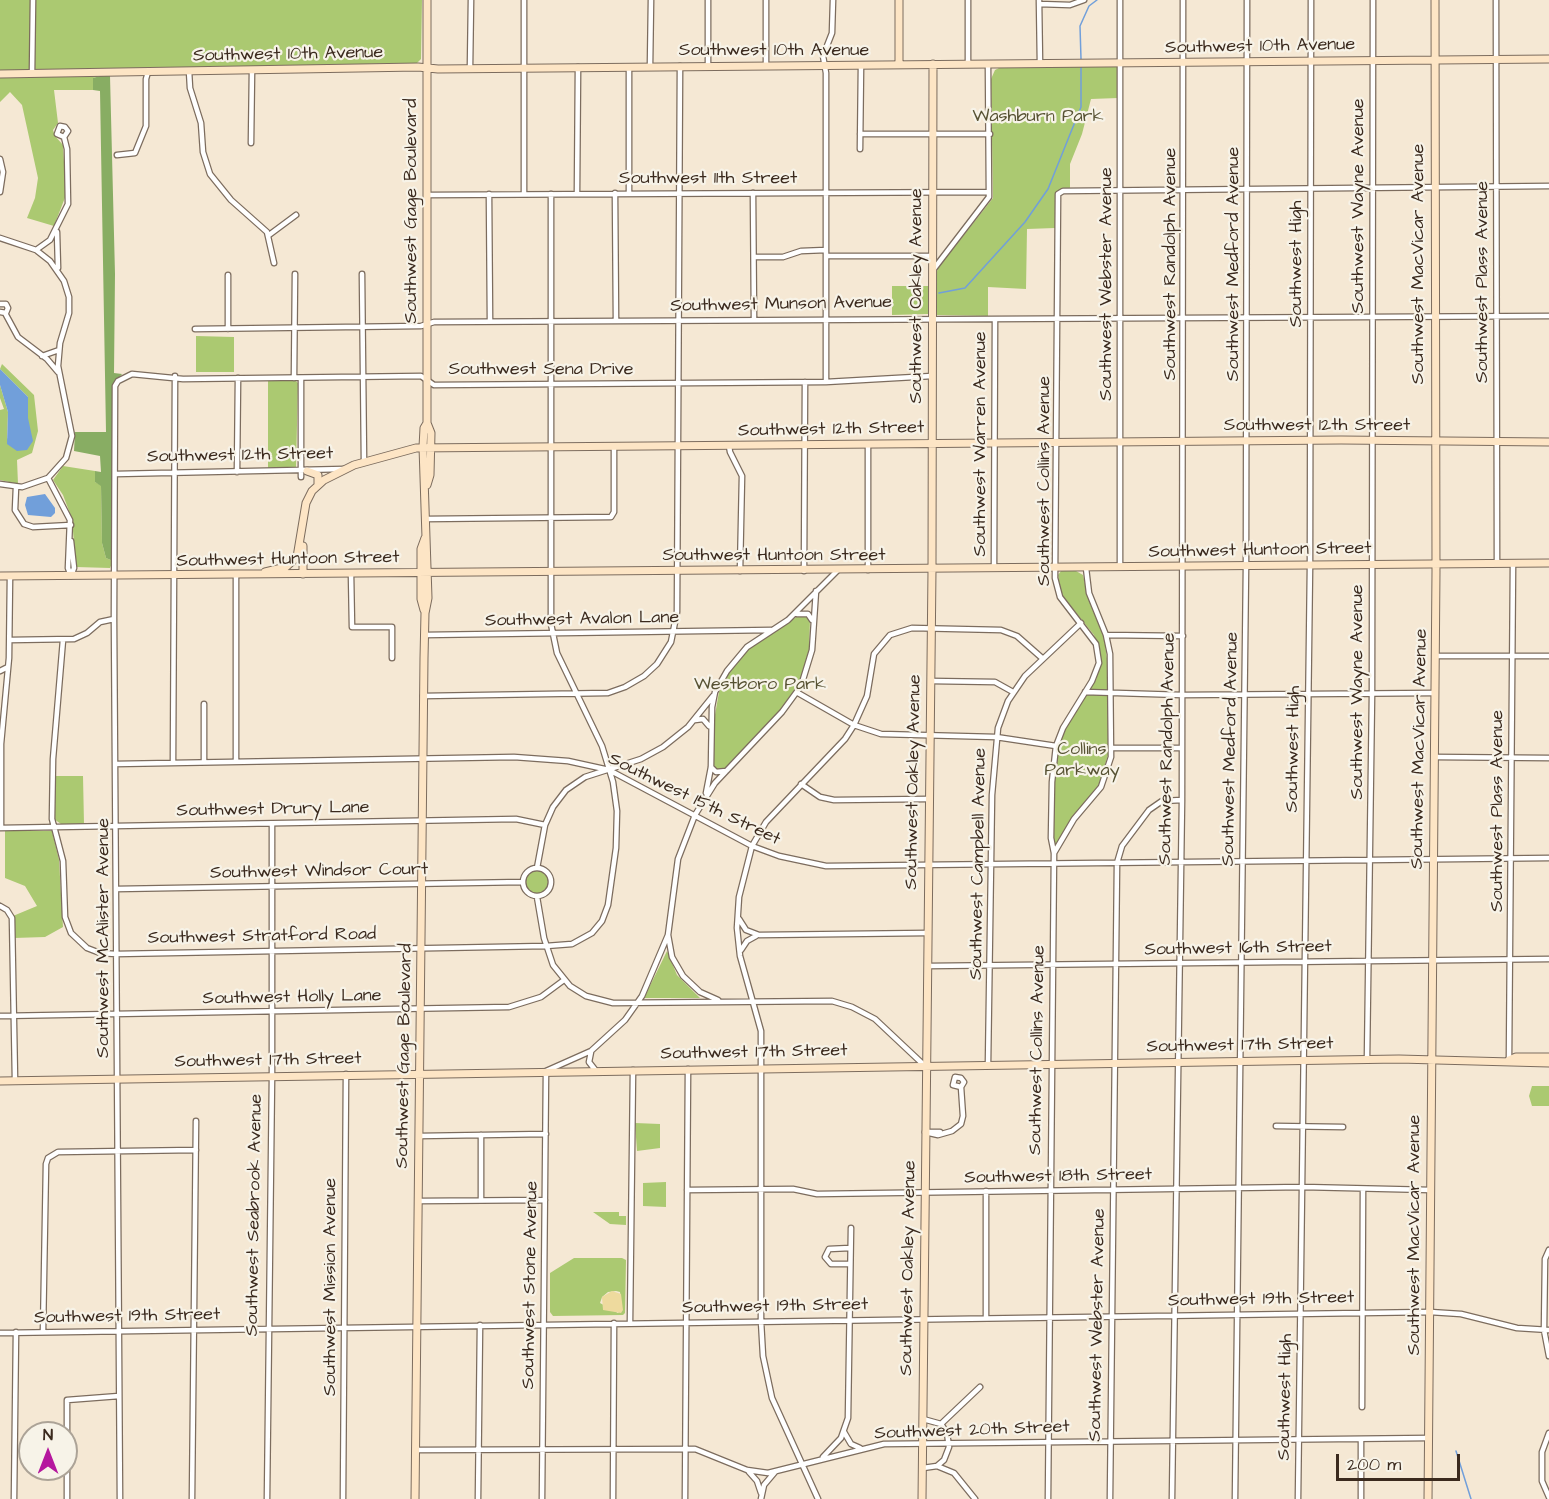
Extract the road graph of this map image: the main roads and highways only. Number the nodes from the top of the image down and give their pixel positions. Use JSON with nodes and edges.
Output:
{"nodes":[{"id":1,"x":427,"y":0,"type":"edge"},
{"id":2,"x":899,"y":0,"type":"edge"},
{"id":3,"x":1435,"y":0,"type":"edge"},
{"id":4,"x":1549,"y":59,"type":"edge"},
{"id":5,"x":1435,"y":60,"type":"junction"},
{"id":6,"x":933,"y":64,"type":"junction"},
{"id":7,"x":899,"y":65,"type":"junction"},
{"id":8,"x":428,"y":68,"type":"junction"},
{"id":9,"x":0,"y":74,"type":"edge"},
{"id":10,"x":1435,"y":441,"type":"junction"},
{"id":11,"x":1549,"y":442,"type":"edge"},
{"id":12,"x":932,"y":444,"type":"junction"},
{"id":13,"x":427,"y":447,"type":"junction"},
{"id":14,"x":303,"y":473,"type":"road end"},
{"id":15,"x":317,"y":486,"type":"junction"},
{"id":16,"x":302,"y":523,"type":"junction"},
{"id":17,"x":1549,"y":563,"type":"edge"},
{"id":18,"x":1436,"y":564,"type":"junction"},
{"id":19,"x":932,"y":570,"type":"junction"},
{"id":20,"x":425,"y":573,"type":"junction"},
{"id":21,"x":303,"y":574,"type":"junction"},
{"id":22,"x":0,"y":576,"type":"edge"},
{"id":23,"x":248,"y":576,"type":"junction"},
{"id":24,"x":1549,"y":1057,"type":"edge"},
{"id":25,"x":1431,"y":1059,"type":"junction"},
{"id":26,"x":1509,"y":1060,"type":"junction"},
{"id":27,"x":1549,"y":1063,"type":"edge"},
{"id":28,"x":925,"y":1066,"type":"junction"},
{"id":29,"x":420,"y":1073,"type":"junction"},
{"id":30,"x":0,"y":1081,"type":"edge"},
{"id":31,"x":415,"y":1499,"type":"edge"},
{"id":32,"x":922,"y":1499,"type":"edge"},
{"id":33,"x":1428,"y":1499,"type":"edge"}],
"edges":[{"from":1,"to":8,"type":"main road","name":"Southwest Gage Boulevard"},
{"from":2,"to":7,"type":"main road"},
{"from":3,"to":5,"type":"main road","name":"Southwest MacVicar Avenue"},
{"from":4,"to":5,"type":"main road","name":"Southwest 10th Avenue"},
{"from":5,"to":6,"type":"main road","name":"Southwest 10th Avenue"},
{"from":5,"to":10,"type":"main road","name":"Southwest MacVicar Avenue"},
{"from":6,"to":7,"type":"main road","name":"Southwest 10th Avenue"},
{"from":6,"to":12,"type":"main road","name":"Southwest Oakley Avenue"},
{"from":7,"to":8,"type":"main road","name":"Southwest 10th Avenue"},
{"from":8,"to":9,"type":"main road","name":"Southwest 10th Avenue"},
{"from":8,"to":13,"type":"main road","name":"Southwest Gage Boulevard"},
{"from":10,"to":11,"type":"main road","name":"Southwest 12th Street"},
{"from":10,"to":12,"type":"main road","name":"Southwest 12th Street"},
{"from":10,"to":18,"type":"main road","name":"Southwest MacVicar Avenue"},
{"from":12,"to":13,"type":"main road","name":"Southwest 12th Street"},
{"from":12,"to":19,"type":"main road","name":"Southwest Oakley Avenue"},
{"from":13,"to":15,"type":"main road","name":"Southwest 12th Street"},
{"from":13,"to":20,"type":"main road","name":"Southwest Gage Boulevard"},
{"from":14,"to":15,"type":"main road"},
{"from":15,"to":16,"type":"main road"},
{"from":16,"to":21,"type":"main road"},
{"from":16,"to":23,"type":"main road"},
{"from":17,"to":18,"type":"main road","name":"Southwest Huntoon Street"},
{"from":18,"to":19,"type":"main road","name":"Southwest Huntoon Street"},
{"from":18,"to":25,"type":"main road","name":"Southwest MacVicar Avenue"},
{"from":19,"to":20,"type":"main road","name":"Southwest Huntoon Street"},
{"from":19,"to":28,"type":"main road","name":"Southwest Oakley Avenue"},
{"from":20,"to":21,"type":"main road","name":"Southwest Huntoon Street"},
{"from":20,"to":29,"type":"main road","name":"Southwest Gage Boulevard"},
{"from":21,"to":23,"type":"main road","name":"Southwest Huntoon Street"},
{"from":22,"to":23,"type":"main road","name":"Southwest Huntoon Street"},
{"from":24,"to":26,"type":"main road","name":"Southwest 17th Street"},
{"from":25,"to":26,"type":"main road","name":"Southwest 17th Street"},
{"from":25,"to":28,"type":"main road","name":"Southwest 17th Street"},
{"from":25,"to":33,"type":"main road","name":"Southwest MacVicar Avenue"},
{"from":26,"to":27,"type":"main road","name":"Southwest 17th Street"},
{"from":28,"to":29,"type":"main road","name":"Southwest 17th Street"},
{"from":28,"to":32,"type":"main road","name":"Southwest Oakley Avenue"},
{"from":29,"to":30,"type":"main road","name":"Southwest 17th Street"},
{"from":29,"to":31,"type":"main road","name":"Southwest Gage Boulevard"}]}
